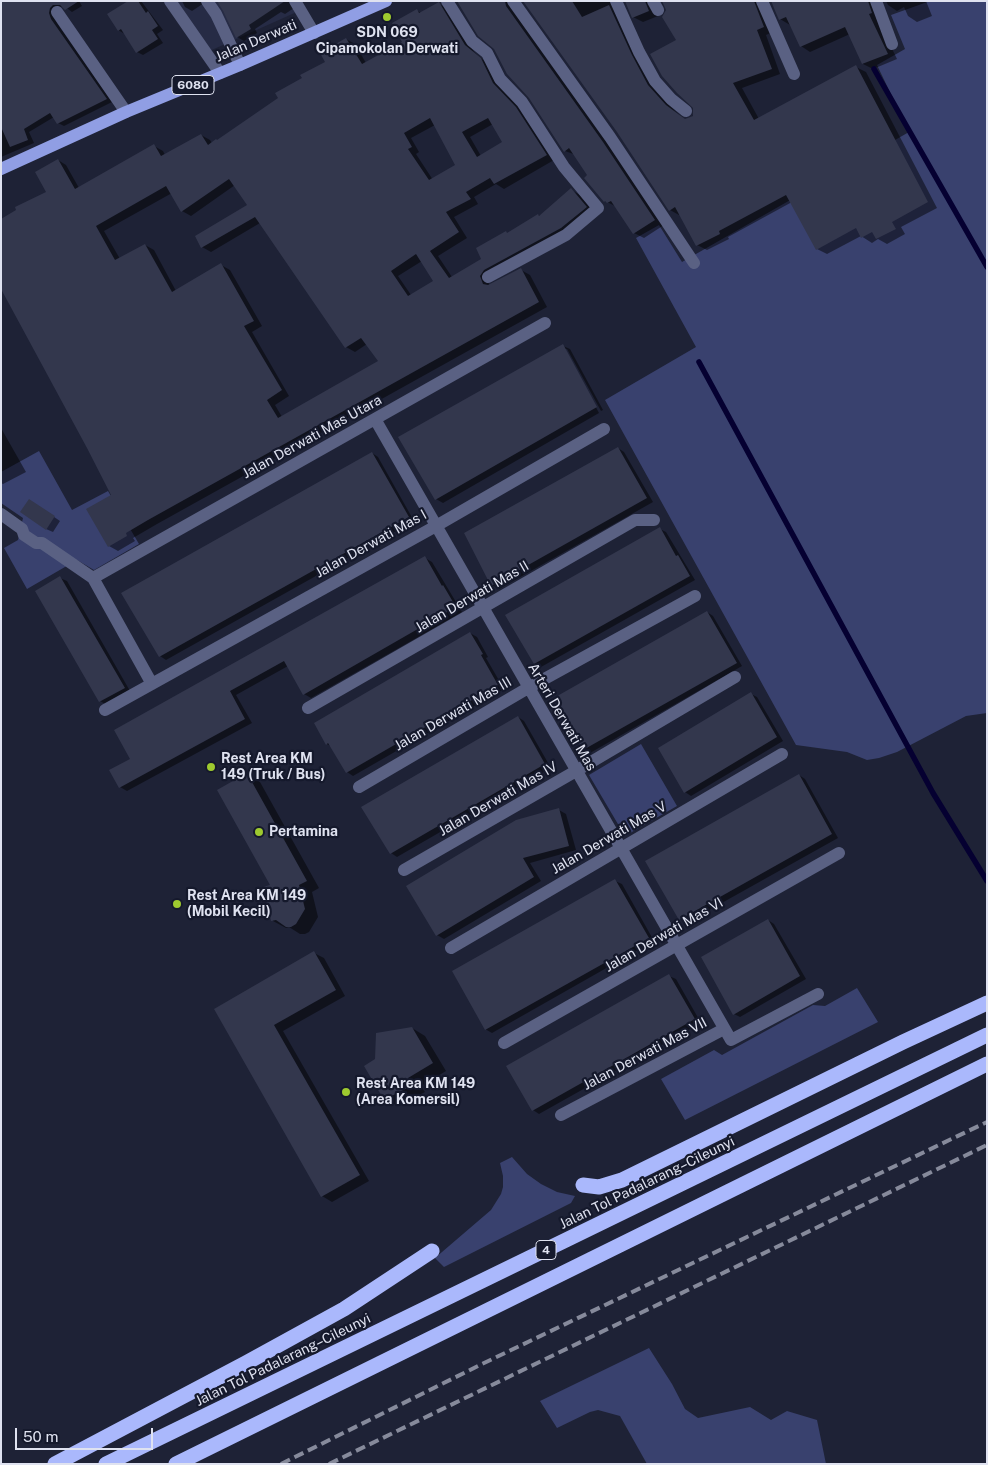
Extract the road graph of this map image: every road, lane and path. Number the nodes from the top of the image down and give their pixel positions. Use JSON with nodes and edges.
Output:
{"nodes":[{"id":1,"x":170,"y":1,"type":"edge"},
{"id":2,"x":207,"y":1,"type":"edge"},
{"id":3,"x":295,"y":1,"type":"edge"},
{"id":4,"x":386,"y":1,"type":"edge"},
{"id":5,"x":447,"y":1,"type":"edge"},
{"id":6,"x":513,"y":1,"type":"edge"},
{"id":7,"x":616,"y":1,"type":"edge"},
{"id":8,"x":762,"y":1,"type":"edge"},
{"id":9,"x":876,"y":1,"type":"edge"},
{"id":10,"x":369,"y":5,"type":"edge"},
{"id":11,"x":57,"y":12,"type":"dead end"},
{"id":12,"x":314,"y":33,"type":"junction"},
{"id":13,"x":892,"y":44,"type":"dead end"},
{"id":14,"x":240,"y":65,"type":"junction"},
{"id":15,"x":220,"y":73,"type":"junction"},
{"id":16,"x":794,"y":74,"type":"dead end"},
{"id":17,"x":126,"y":112,"type":"junction"},
{"id":18,"x":686,"y":112,"type":"dead end"},
{"id":19,"x":1,"y":169,"type":"edge"},
{"id":20,"x":694,"y":263,"type":"dead end"},
{"id":21,"x":488,"y":277,"type":"dead end"},
{"id":22,"x":545,"y":323,"type":"dead end"},
{"id":23,"x":375,"y":419,"type":"junction"},
{"id":24,"x":604,"y":429,"type":"dead end"},
{"id":25,"x":1,"y":514,"type":"edge"},
{"id":26,"x":654,"y":520,"type":"dead end"},
{"id":27,"x":436,"y":526,"type":"junction"},
{"id":28,"x":93,"y":578,"type":"junction"},
{"id":29,"x":695,"y":596,"type":"dead end"},
{"id":30,"x":483,"y":608,"type":"junction"},
{"id":31,"x":735,"y":677,"type":"dead end"},
{"id":32,"x":152,"y":684,"type":"junction"},
{"id":33,"x":528,"y":688,"type":"junction"},
{"id":34,"x":308,"y":708,"type":"dead end"},
{"id":35,"x":105,"y":710,"type":"dead end"},
{"id":36,"x":782,"y":754,"type":"dead end"},
{"id":37,"x":576,"y":772,"type":"junction"},
{"id":38,"x":358,"y":787,"type":"dead end"},
{"id":39,"x":620,"y":848,"type":"junction"},
{"id":40,"x":839,"y":853,"type":"dead end"},
{"id":41,"x":404,"y":870,"type":"dead end"},
{"id":42,"x":676,"y":945,"type":"junction"},
{"id":43,"x":451,"y":948,"type":"dead end"},
{"id":44,"x":818,"y":994,"type":"dead end"},
{"id":45,"x":987,"y":1003,"type":"edge"},
{"id":46,"x":724,"y":1029,"type":"junction"},
{"id":47,"x":987,"y":1035,"type":"edge"},
{"id":48,"x":504,"y":1044,"type":"dead end"},
{"id":49,"x":987,"y":1064,"type":"edge"},
{"id":50,"x":561,"y":1115,"type":"dead end"},
{"id":51,"x":583,"y":1185,"type":"dead end"},
{"id":52,"x":432,"y":1251,"type":"dead end"},
{"id":53,"x":55,"y":1464,"type":"edge"},
{"id":54,"x":106,"y":1464,"type":"edge"},
{"id":55,"x":176,"y":1464,"type":"edge"}],
"edges":[{"from":1,"to":15,"type":"street"},
{"from":2,"to":14,"type":"street"},
{"from":3,"to":12,"type":"street"},
{"from":4,"to":10,"type":"main road","name":"Jalan Derwati","number":"6080"},
{"from":5,"to":21,"type":"street"},
{"from":6,"to":20,"type":"street"},
{"from":7,"to":18,"type":"street"},
{"from":8,"to":16,"type":"street"},
{"from":9,"to":13,"type":"street"},
{"from":10,"to":12,"type":"main road","name":"Jalan Derwati","number":"6080"},
{"from":11,"to":17,"type":"street"},
{"from":12,"to":14,"type":"main road","name":"Jalan Derwati","number":"6080"},
{"from":14,"to":15,"type":"main road","name":"Jalan Derwati","number":"6080"},
{"from":15,"to":17,"type":"main road","name":"Jalan Derwati","number":"6080"},
{"from":17,"to":19,"type":"main road","name":"Jalan Derwati","number":"6080"},
{"from":22,"to":23,"type":"street","name":"Jalan Derwati Mas Utara"},
{"from":23,"to":27,"type":"street","name":"Arteri Derwati Mas"},
{"from":23,"to":28,"type":"street","name":"Jalan Derwati Mas Utara"},
{"from":24,"to":27,"type":"street","name":"Jalan Derwati Mas I"},
{"from":25,"to":28,"type":"street"},
{"from":26,"to":30,"type":"street","name":"Jalan Derwati Mas II"},
{"from":27,"to":30,"type":"street","name":"Arteri Derwati Mas"},
{"from":27,"to":32,"type":"street","name":"Jalan Derwati Mas I"},
{"from":28,"to":32,"type":"street"},
{"from":29,"to":33,"type":"street","name":"Jalan Derwati Mas III"},
{"from":30,"to":33,"type":"street","name":"Arteri Derwati Mas"},
{"from":30,"to":34,"type":"street","name":"Jalan Derwati Mas II"},
{"from":31,"to":37,"type":"street","name":"Jalan Derwati Mas IV"},
{"from":32,"to":35,"type":"street","name":"Jalan Derwati Mas I"},
{"from":33,"to":37,"type":"street","name":"Arteri Derwati Mas"},
{"from":33,"to":38,"type":"street","name":"Jalan Derwati Mas III"},
{"from":36,"to":39,"type":"street","name":"Jalan Derwati Mas V"},
{"from":37,"to":39,"type":"street","name":"Arteri Derwati Mas"},
{"from":37,"to":41,"type":"street","name":"Jalan Derwati Mas IV"},
{"from":39,"to":42,"type":"street","name":"Arteri Derwati Mas"},
{"from":39,"to":43,"type":"street","name":"Jalan Derwati Mas V"},
{"from":40,"to":42,"type":"street","name":"Jalan Derwati Mas VI"},
{"from":42,"to":46,"type":"street","name":"Arteri Derwati Mas"},
{"from":42,"to":48,"type":"street","name":"Jalan Derwati Mas VI"},
{"from":44,"to":46,"type":"street","name":"Jalan Derwati Mas VII"},
{"from":45,"to":51,"type":"highway"},
{"from":46,"to":50,"type":"street","name":"Jalan Derwati Mas VII"},
{"from":47,"to":54,"type":"highway","name":"Jalan Tol Padalarang–Cileunyi","number":"4"},
{"from":49,"to":55,"type":"highway","number":"4"},
{"from":52,"to":53,"type":"highway"}]}
